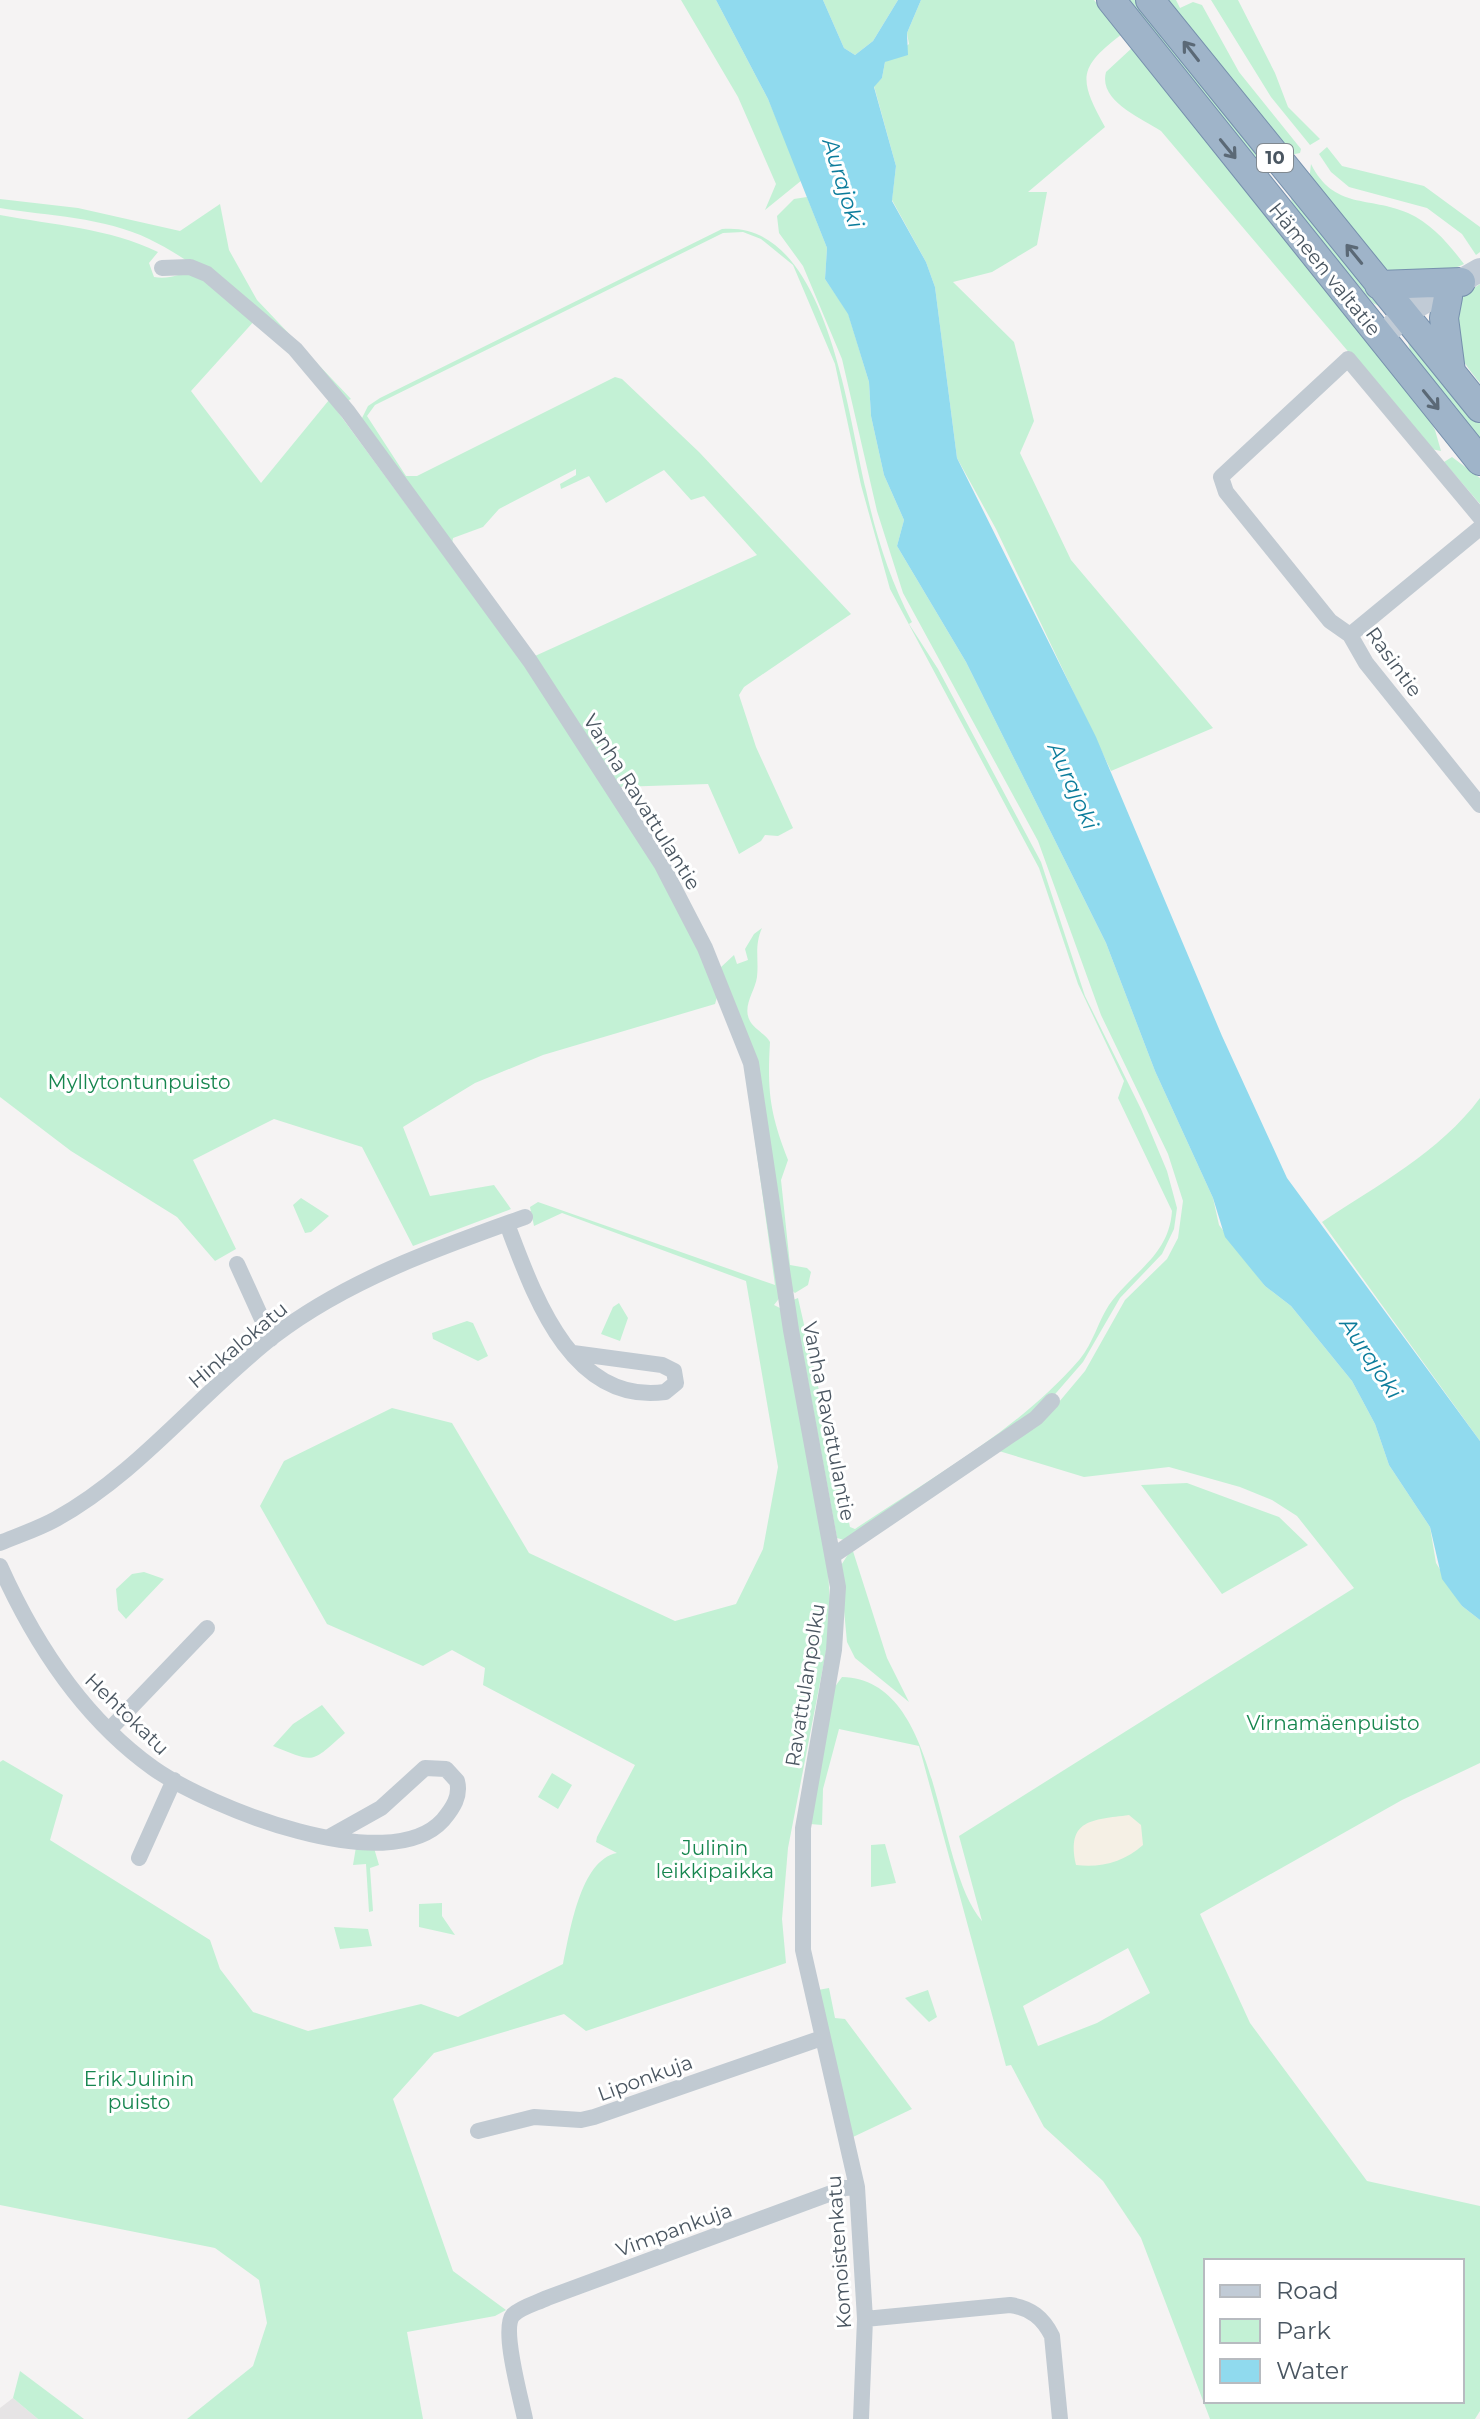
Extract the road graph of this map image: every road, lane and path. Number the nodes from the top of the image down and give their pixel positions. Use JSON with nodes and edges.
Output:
{"nodes":[{"id":1,"x":1111,"y":0,"type":"edge"},
{"id":2,"x":1150,"y":0,"type":"edge"},
{"id":3,"x":162,"y":268,"type":"dead end"},
{"id":4,"x":1463,"y":283,"type":"edge"},
{"id":5,"x":1379,"y":285,"type":"junction"},
{"id":6,"x":1408,"y":320,"type":"junction"},
{"id":7,"x":1382,"y":339,"type":"junction"},
{"id":8,"x":1451,"y":372,"type":"junction"},
{"id":9,"x":1480,"y":408,"type":"edge"},
{"id":10,"x":1480,"y":461,"type":"edge"},
{"id":11,"x":1480,"y":517,"type":"edge"},
{"id":12,"x":1480,"y":528,"type":"edge"},
{"id":13,"x":1350,"y":635,"type":"junction"},
{"id":14,"x":1480,"y":805,"type":"edge"},
{"id":15,"x":525,"y":1217,"type":"dead end"},
{"id":16,"x":507,"y":1224,"type":"junction"},
{"id":17,"x":237,"y":1264,"type":"dead end"},
{"id":18,"x":271,"y":1339,"type":"junction"},
{"id":19,"x":573,"y":1353,"type":"junction"},
{"id":20,"x":1052,"y":1401,"type":"dead end"},
{"id":21,"x":0,"y":1543,"type":"edge"},
{"id":22,"x":834,"y":1555,"type":"junction"},
{"id":23,"x":0,"y":1566,"type":"edge"},
{"id":24,"x":6,"y":1595,"type":"edge"},
{"id":25,"x":207,"y":1628,"type":"dead end"},
{"id":26,"x":110,"y":1729,"type":"junction"},
{"id":27,"x":174,"y":1780,"type":"junction"},
{"id":28,"x":331,"y":1836,"type":"junction"},
{"id":29,"x":139,"y":1858,"type":"dead end"},
{"id":30,"x":822,"y":2038,"type":"junction"},
{"id":31,"x":478,"y":2131,"type":"dead end"},
{"id":32,"x":857,"y":2187,"type":"junction"},
{"id":33,"x":865,"y":2319,"type":"junction"},
{"id":34,"x":525,"y":2419,"type":"edge"},
{"id":35,"x":861,"y":2419,"type":"edge"},
{"id":36,"x":1060,"y":2419,"type":"edge"}],
"edges":[{"from":1,"to":7,"type":"highway","name":"Hämeen valtatie","number":"10","one_way":true},
{"from":5,"to":2,"type":"highway","name":"Hämeen valtatie","number":"10","one_way":true},
{"from":3,"to":22,"type":"street","name":"Vanha Ravattulantie"},
{"from":4,"to":5,"type":"highway"},
{"from":4,"to":6,"type":"main road"},
{"from":4,"to":8,"type":"highway"},
{"from":5,"to":6,"type":"highway","name":"Hämeen valtatie","number":"10"},
{"from":6,"to":7,"type":"main road"},
{"from":6,"to":8,"type":"highway","name":"Hämeen valtatie","number":"10"},
{"from":7,"to":10,"type":"highway","name":"Hämeen valtatie","number":"10","one_way":true},
{"from":8,"to":9,"type":"highway","name":"Hämeen valtatie","number":"10"},
{"from":11,"to":13,"type":"street","name":"Rasintie"},
{"from":12,"to":13,"type":"street"},
{"from":13,"to":14,"type":"street","name":"Rasintie"},
{"from":15,"to":16,"type":"street","name":"Hinkalokatu"},
{"from":16,"to":18,"type":"street","name":"Hinkalokatu"},
{"from":16,"to":19,"type":"street"},
{"from":17,"to":18,"type":"street"},
{"from":18,"to":21,"type":"street","name":"Hinkalokatu"},
{"from":19,"to":19,"type":"street"},
{"from":20,"to":22,"type":"street"},
{"from":22,"to":30,"type":"street","name":"Ravattulanpolku"},
{"from":23,"to":24,"type":"street","name":"Hehtokatu"},
{"from":24,"to":26,"type":"street","name":"Hehtokatu"},
{"from":25,"to":26,"type":"street"},
{"from":26,"to":27,"type":"street","name":"Hehtokatu"},
{"from":27,"to":28,"type":"street","name":"Hehtokatu"},
{"from":27,"to":29,"type":"street"},
{"from":28,"to":28,"type":"street","name":"Hehtokatu"},
{"from":30,"to":31,"type":"street","name":"Liponkuja"},
{"from":30,"to":32,"type":"street","name":"Komoistenkatu"},
{"from":32,"to":33,"type":"street","name":"Komoistenkatu"},
{"from":32,"to":34,"type":"street","name":"Vimpankuja"},
{"from":33,"to":35,"type":"street","name":"Komoistenkatu"},
{"from":33,"to":36,"type":"street"}]}
